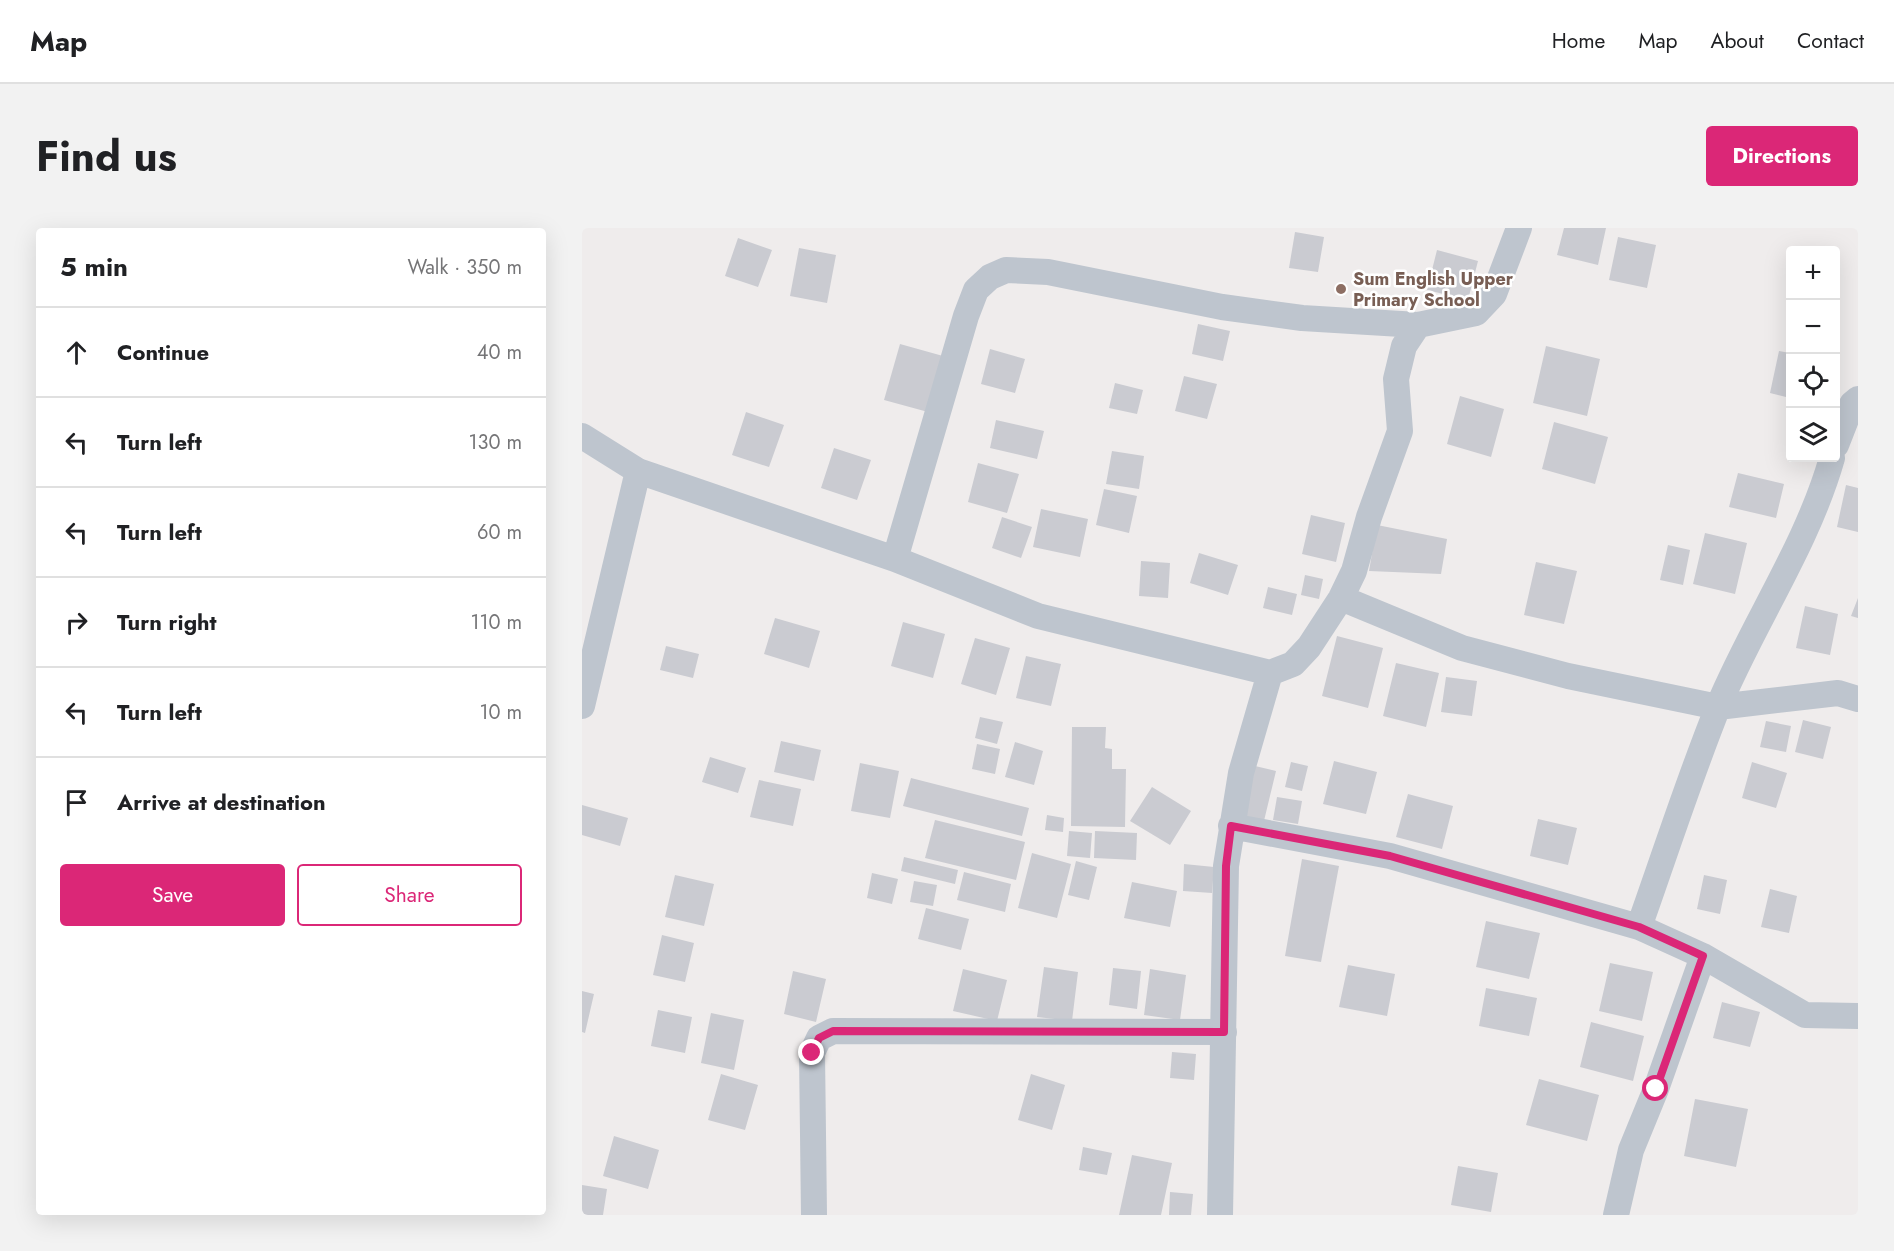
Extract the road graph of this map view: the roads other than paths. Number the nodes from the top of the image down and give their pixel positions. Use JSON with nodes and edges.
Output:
{"nodes":[{"id":1,"x":1519,"y":228,"type":"edge"},
{"id":2,"x":1418,"y":325,"type":"junction"},
{"id":3,"x":1858,"y":399,"type":"edge"},
{"id":4,"x":1840,"y":435,"type":"edge"},
{"id":5,"x":582,"y":436,"type":"edge"},
{"id":6,"x":1831,"y":462,"type":"edge"},
{"id":7,"x":638,"y":471,"type":"junction"},
{"id":8,"x":895,"y":559,"type":"junction"},
{"id":9,"x":1341,"y":598,"type":"junction"},
{"id":10,"x":1270,"y":673,"type":"junction"},
{"id":11,"x":1858,"y":699,"type":"edge"},
{"id":12,"x":582,"y":706,"type":"edge"},
{"id":13,"x":1718,"y":707,"type":"junction"},
{"id":14,"x":1231,"y":826,"type":"junction"},
{"id":15,"x":1639,"y":927,"type":"junction"},
{"id":16,"x":1703,"y":956,"type":"junction"},
{"id":17,"x":1858,"y":1016,"type":"edge"},
{"id":18,"x":1224,"y":1032,"type":"junction"},
{"id":19,"x":814,"y":1215,"type":"edge"},
{"id":20,"x":1220,"y":1215,"type":"edge"},
{"id":21,"x":1616,"y":1215,"type":"edge"}],
"edges":[{"from":1,"to":2,"type":"street"},
{"from":2,"to":8,"type":"street"},
{"from":2,"to":9,"type":"street"},
{"from":3,"to":4,"type":"street"},
{"from":5,"to":7,"type":"street"},
{"from":6,"to":13,"type":"street"},
{"from":7,"to":8,"type":"street"},
{"from":7,"to":12,"type":"street"},
{"from":8,"to":10,"type":"street"},
{"from":9,"to":10,"type":"street"},
{"from":9,"to":13,"type":"street"},
{"from":10,"to":14,"type":"street"},
{"from":11,"to":13,"type":"street"},
{"from":13,"to":15,"type":"street"},
{"from":14,"to":15,"type":"street"},
{"from":14,"to":18,"type":"street"},
{"from":15,"to":16,"type":"street"},
{"from":16,"to":17,"type":"street"},
{"from":16,"to":21,"type":"street"},
{"from":18,"to":19,"type":"street"},
{"from":18,"to":20,"type":"street"}]}
